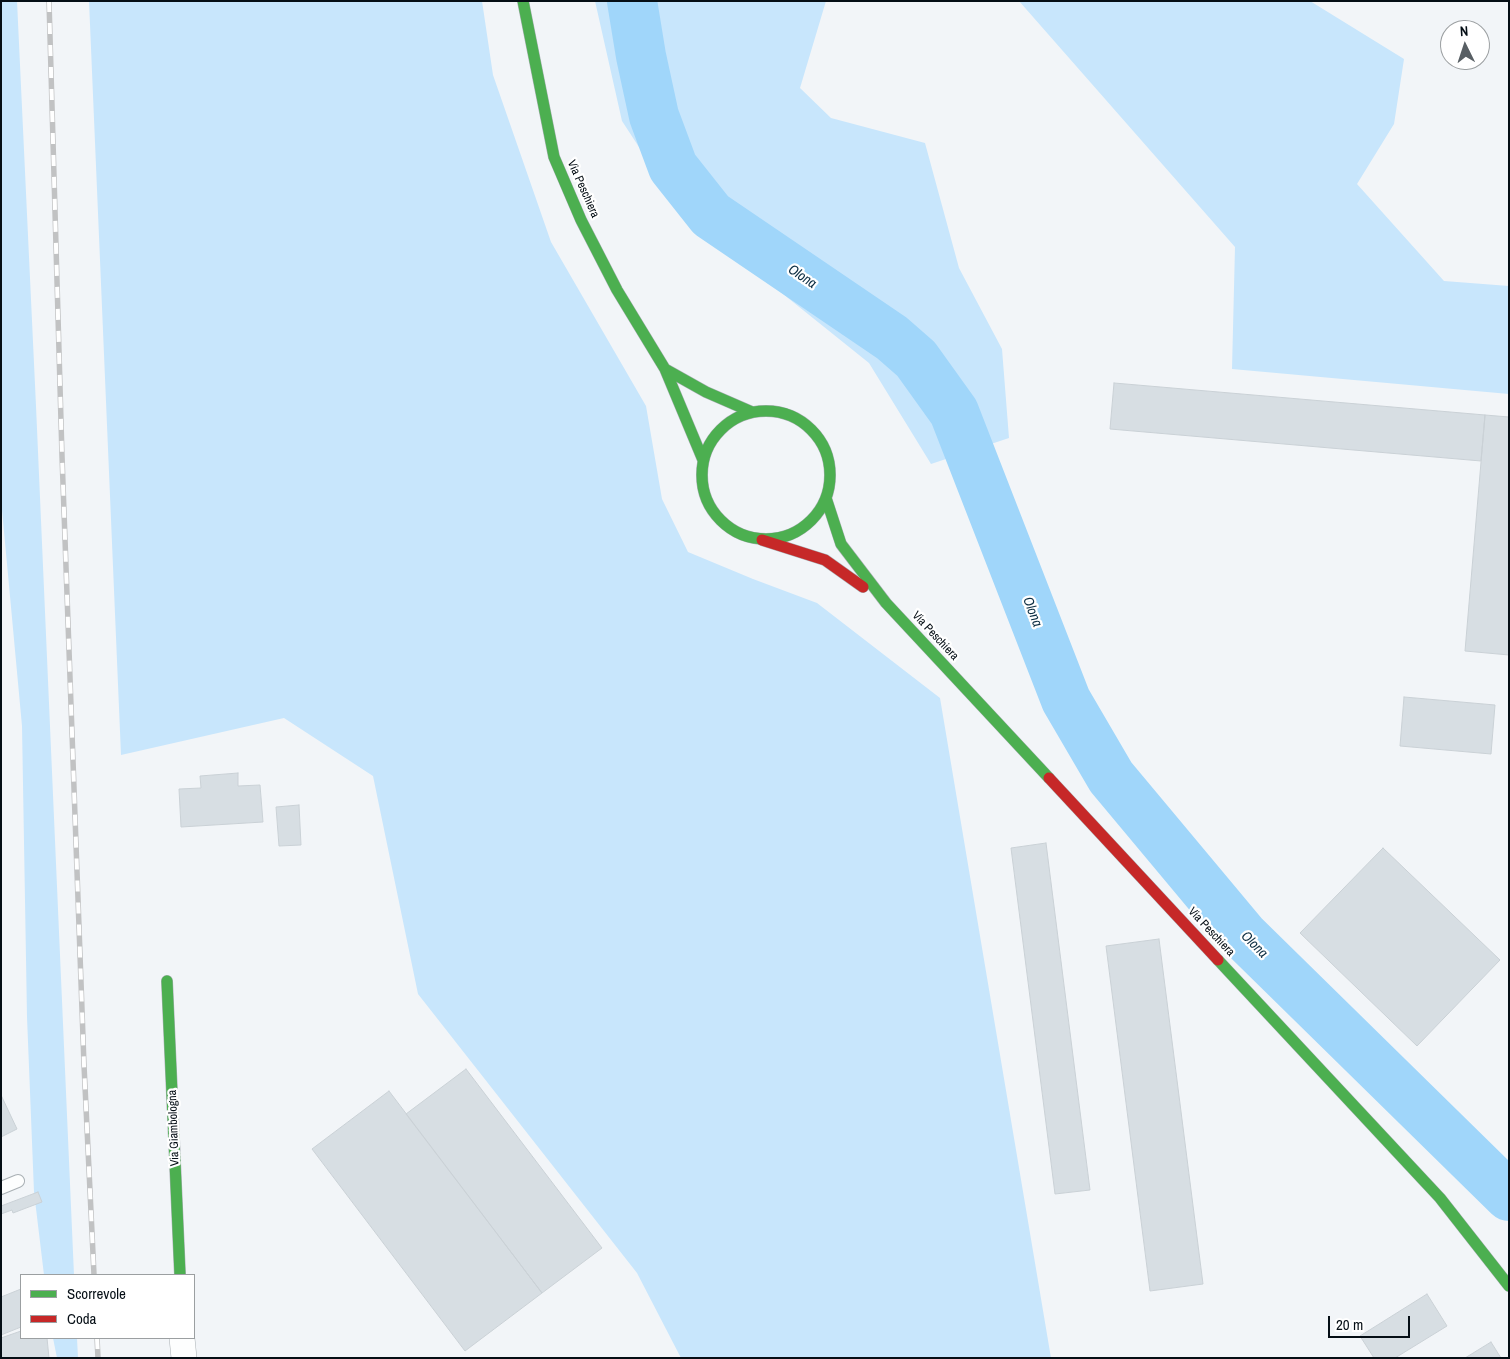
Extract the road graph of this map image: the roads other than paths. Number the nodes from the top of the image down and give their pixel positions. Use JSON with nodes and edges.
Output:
{"nodes":[{"id":1,"x":523,"y":1,"type":"edge"},
{"id":2,"x":665,"y":369,"type":"junction"},
{"id":3,"x":752,"y":412,"type":"junction"},
{"id":4,"x":703,"y":460,"type":"junction"},
{"id":5,"x":826,"y":498,"type":"junction"},
{"id":6,"x":755,"y":538,"type":"junction"},
{"id":7,"x":886,"y":603,"type":"junction"},
{"id":8,"x":167,"y":981,"type":"dead end"},
{"id":9,"x":18,"y":1181,"type":"dead end"},
{"id":10,"x":1,"y":1188,"type":"edge"},
{"id":11,"x":180,"y":1274,"type":"edge"},
{"id":12,"x":1509,"y":1286,"type":"edge"},
{"id":13,"x":182,"y":1339,"type":"edge"},
{"id":14,"x":184,"y":1358,"type":"edge"}],
"edges":[{"from":1,"to":2,"type":"main road","name":"Via Peschiera"},
{"from":2,"to":3,"type":"main road","name":"Via Peschiera"},
{"from":2,"to":4,"type":"main road","name":"Via Peschiera"},
{"from":3,"to":4,"type":"main road","name":"Via Peschiera"},
{"from":3,"to":5,"type":"main road","name":"Via Peschiera"},
{"from":4,"to":6,"type":"main road","name":"Via Peschiera"},
{"from":5,"to":6,"type":"main road","name":"Via Peschiera"},
{"from":5,"to":7,"type":"main road","name":"Via Peschiera"},
{"from":6,"to":7,"type":"main road","name":"Via Peschiera"},
{"from":7,"to":12,"type":"main road","name":"Via Peschiera"},
{"from":8,"to":11,"type":"main road","name":"Via Giambologna"},
{"from":9,"to":10,"type":"lane"},
{"from":13,"to":14,"type":"street"}]}
